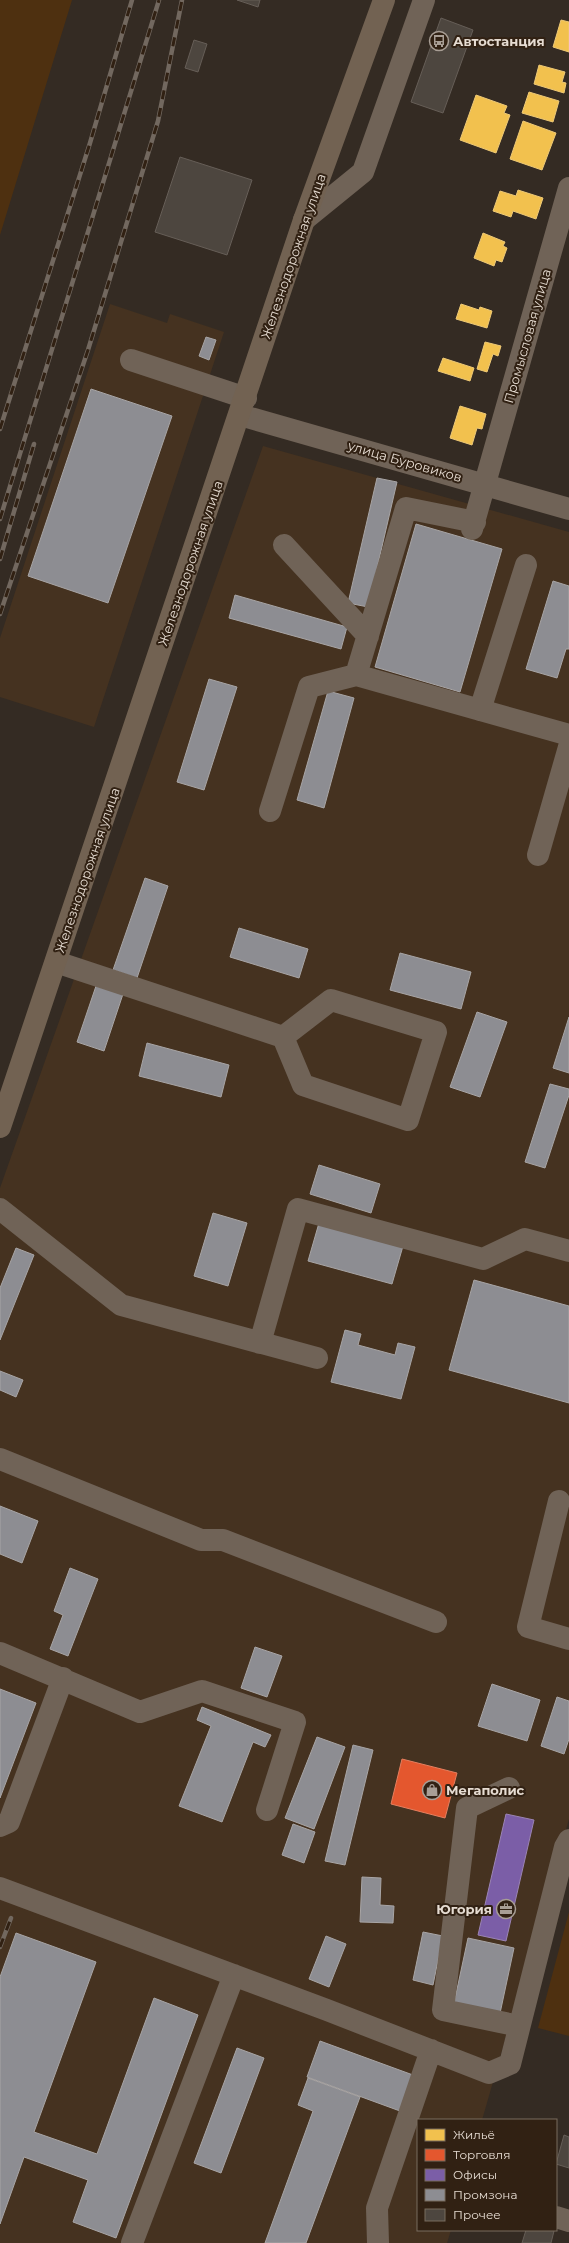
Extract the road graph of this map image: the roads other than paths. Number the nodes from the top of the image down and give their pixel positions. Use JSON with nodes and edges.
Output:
{"nodes":[{"id":1,"x":384,"y":0,"type":"edge"},
{"id":2,"x":424,"y":0,"type":"edge"},
{"id":3,"x":569,"y":188,"type":"edge"},
{"id":4,"x":304,"y":220,"type":"junction"},
{"id":5,"x":131,"y":360,"type":"dead end"},
{"id":6,"x":243,"y":406,"type":"junction"},
{"id":7,"x":486,"y":483,"type":"junction"},
{"id":8,"x":569,"y":509,"type":"edge"},
{"id":9,"x":284,"y":545,"type":"dead end"},
{"id":10,"x":526,"y":565,"type":"dead end"},
{"id":11,"x":368,"y":636,"type":"junction"},
{"id":12,"x":356,"y":675,"type":"junction"},
{"id":13,"x":480,"y":710,"type":"junction"},
{"id":14,"x":569,"y":735,"type":"edge"},
{"id":15,"x":569,"y":748,"type":"edge"},
{"id":16,"x":270,"y":811,"type":"dead end"},
{"id":17,"x":538,"y":855,"type":"dead end"},
{"id":18,"x":56,"y":962,"type":"junction"},
{"id":19,"x":283,"y":1037,"type":"junction"},
{"id":20,"x":0,"y":1127,"type":"edge"},
{"id":21,"x":0,"y":1208,"type":"edge"},
{"id":22,"x":569,"y":1251,"type":"edge"},
{"id":23,"x":260,"y":1343,"type":"junction"},
{"id":24,"x":317,"y":1358,"type":"dead end"},
{"id":25,"x":0,"y":1459,"type":"edge"},
{"id":26,"x":559,"y":1502,"type":"dead end"},
{"id":27,"x":436,"y":1622,"type":"dead end"},
{"id":28,"x":569,"y":1639,"type":"edge"},
{"id":29,"x":0,"y":1653,"type":"edge"},
{"id":30,"x":63,"y":1678,"type":"junction"},
{"id":31,"x":510,"y":1788,"type":"dead end"},
{"id":32,"x":267,"y":1810,"type":"dead end"},
{"id":33,"x":0,"y":1826,"type":"edge"},
{"id":34,"x":569,"y":1840,"type":"edge"},
{"id":35,"x":0,"y":1888,"type":"edge"},
{"id":36,"x":234,"y":1975,"type":"junction"},
{"id":37,"x":519,"y":2026,"type":"junction"},
{"id":38,"x":431,"y":2050,"type":"junction"},
{"id":39,"x":557,"y":2217,"type":"edge"},
{"id":40,"x":569,"y":2221,"type":"edge"},
{"id":41,"x":132,"y":2243,"type":"edge"},
{"id":42,"x":378,"y":2243,"type":"edge"}],
"edges":[{"from":1,"to":4,"type":"main road","name":"Железнодорожная улица"},
{"from":2,"to":4,"type":"street"},
{"from":3,"to":7,"type":"street","name":"Промысловая улица"},
{"from":4,"to":6,"type":"main road","name":"Железнодорожная улица"},
{"from":5,"to":6,"type":"street","name":"улица Буровиков"},
{"from":6,"to":7,"type":"street","name":"улица Буровиков"},
{"from":6,"to":18,"type":"main road","name":"Железнодорожная улица"},
{"from":7,"to":8,"type":"street","name":"улица Буровиков"},
{"from":7,"to":11,"type":"street","name":"Промысловая улица"},
{"from":9,"to":11,"type":"street"},
{"from":10,"to":13,"type":"street"},
{"from":11,"to":12,"type":"street"},
{"from":12,"to":13,"type":"street"},
{"from":12,"to":16,"type":"street"},
{"from":13,"to":14,"type":"street"},
{"from":15,"to":17,"type":"street"},
{"from":18,"to":19,"type":"street"},
{"from":18,"to":20,"type":"main road","name":"Железнодорожная улица"},
{"from":19,"to":19,"type":"street"},
{"from":21,"to":23,"type":"street"},
{"from":22,"to":23,"type":"street"},
{"from":23,"to":24,"type":"street"},
{"from":25,"to":27,"type":"street"},
{"from":26,"to":28,"type":"street"},
{"from":29,"to":30,"type":"street"},
{"from":30,"to":32,"type":"street"},
{"from":30,"to":33,"type":"street"},
{"from":31,"to":37,"type":"street"},
{"from":34,"to":37,"type":"street"},
{"from":35,"to":36,"type":"street"},
{"from":36,"to":38,"type":"street"},
{"from":36,"to":41,"type":"street"},
{"from":37,"to":38,"type":"street"},
{"from":38,"to":42,"type":"street"},
{"from":39,"to":40,"type":"street"}]}
